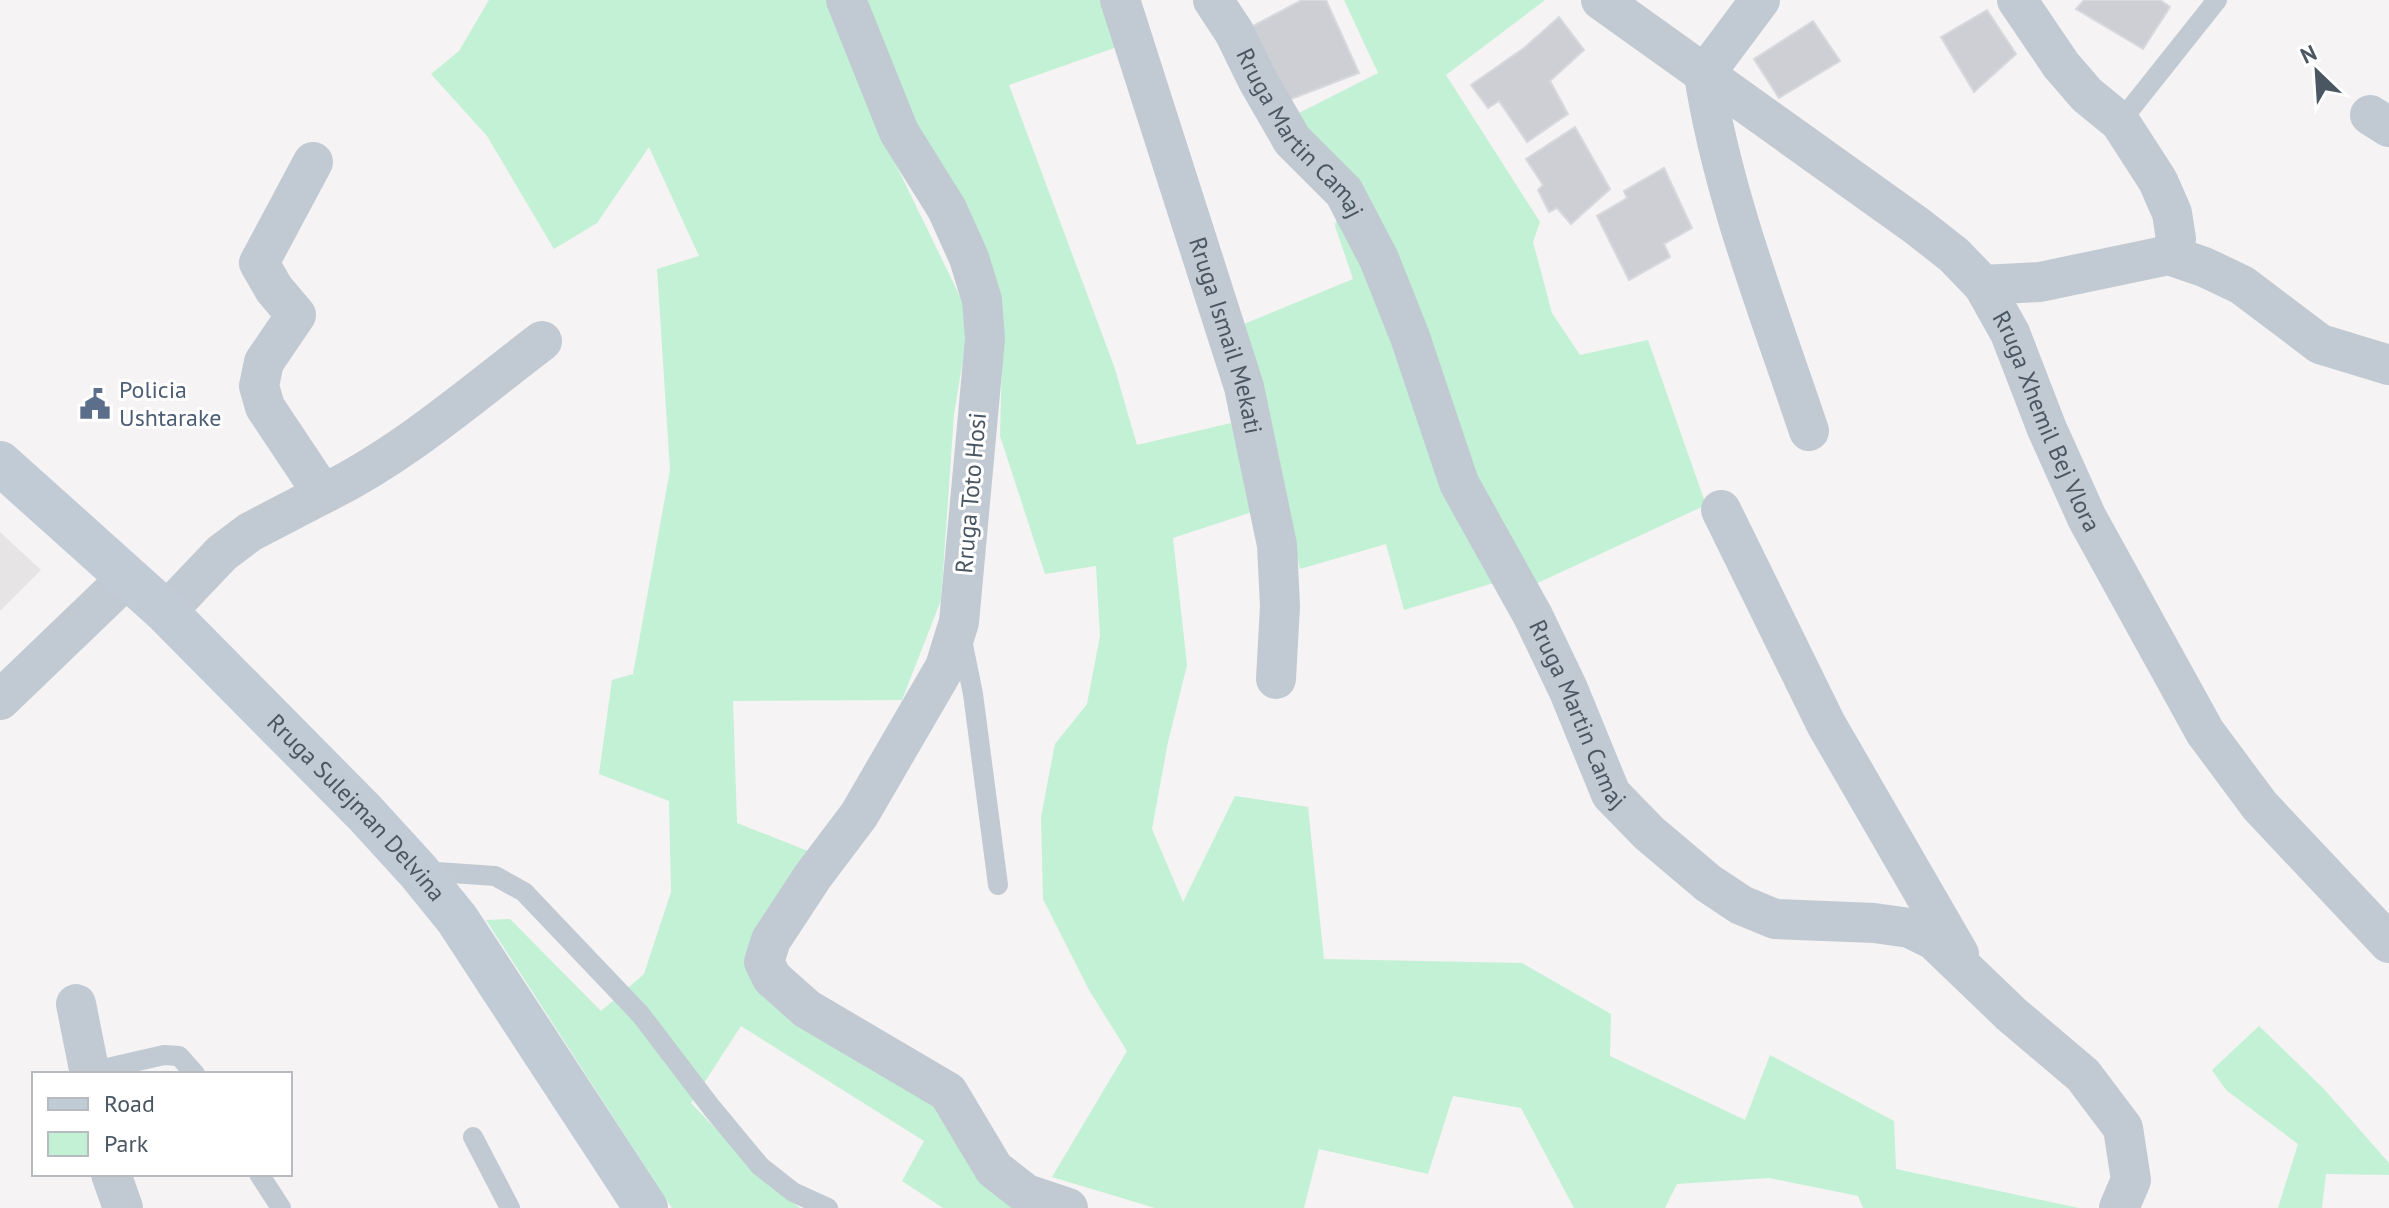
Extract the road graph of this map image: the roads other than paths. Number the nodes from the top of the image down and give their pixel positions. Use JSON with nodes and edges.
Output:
{"nodes":[{"id":1,"x":846,"y":0,"type":"edge"},
{"id":2,"x":1120,"y":0,"type":"edge"},
{"id":3,"x":1213,"y":0,"type":"edge"},
{"id":4,"x":1601,"y":0,"type":"edge"},
{"id":5,"x":1760,"y":0,"type":"edge"},
{"id":6,"x":2017,"y":0,"type":"edge"},
{"id":7,"x":2217,"y":0,"type":"edge"},
{"id":8,"x":1704,"y":75,"type":"junction"},
{"id":9,"x":2120,"y":122,"type":"junction"},
{"id":10,"x":313,"y":162,"type":"dead end"},
{"id":11,"x":2169,"y":255,"type":"junction"},
{"id":12,"x":1983,"y":285,"type":"junction"},
{"id":13,"x":542,"y":341,"type":"dead end"},
{"id":14,"x":2389,"y":365,"type":"edge"},
{"id":15,"x":1809,"y":431,"type":"dead end"},
{"id":16,"x":0,"y":463,"type":"edge"},
{"id":17,"x":323,"y":494,"type":"junction"},
{"id":18,"x":1721,"y":510,"type":"dead end"},
{"id":19,"x":127,"y":578,"type":"junction"},
{"id":20,"x":166,"y":612,"type":"junction"},
{"id":21,"x":959,"y":622,"type":"junction"},
{"id":22,"x":1276,"y":679,"type":"dead end"},
{"id":23,"x":0,"y":700,"type":"edge"},
{"id":24,"x":418,"y":871,"type":"junction"},
{"id":25,"x":998,"y":885,"type":"dead end"},
{"id":26,"x":2389,"y":943,"type":"edge"},
{"id":27,"x":1973,"y":979,"type":"junction"},
{"id":28,"x":76,"y":1004,"type":"dead end"},
{"id":29,"x":90,"y":1072,"type":"edge"},
{"id":30,"x":94,"y":1072,"type":"edge"},
{"id":31,"x":193,"y":1072,"type":"edge"},
{"id":32,"x":473,"y":1137,"type":"dead end"},
{"id":33,"x":112,"y":1176,"type":"edge"},
{"id":34,"x":260,"y":1176,"type":"edge"},
{"id":35,"x":123,"y":1208,"type":"edge"},
{"id":36,"x":281,"y":1208,"type":"edge"},
{"id":37,"x":510,"y":1208,"type":"edge"},
{"id":38,"x":646,"y":1208,"type":"edge"},
{"id":39,"x":828,"y":1208,"type":"edge"},
{"id":40,"x":1068,"y":1208,"type":"edge"},
{"id":41,"x":2119,"y":1208,"type":"edge"}],
"edges":[{"from":1,"to":21,"type":"street","name":"Rruga Toto Hosi"},
{"from":2,"to":22,"type":"street","name":"Rruga Ismail Mekati"},
{"from":3,"to":27,"type":"street","name":"Rruga Martin Camaj"},
{"from":4,"to":8,"type":"street","name":"Rruga Xhemil Bej Vlora"},
{"from":5,"to":8,"type":"street"},
{"from":6,"to":9,"type":"street"},
{"from":7,"to":9,"type":"lane"},
{"from":8,"to":12,"type":"street","name":"Rruga Xhemil Bej Vlora"},
{"from":8,"to":15,"type":"street"},
{"from":9,"to":11,"type":"street"},
{"from":10,"to":17,"type":"street"},
{"from":11,"to":12,"type":"street"},
{"from":11,"to":14,"type":"street"},
{"from":12,"to":26,"type":"street","name":"Rruga Xhemil Bej Vlora"},
{"from":13,"to":17,"type":"street"},
{"from":16,"to":19,"type":"main road","name":"Rruga Sulejman Delvina"},
{"from":17,"to":20,"type":"street"},
{"from":18,"to":27,"type":"street"},
{"from":19,"to":20,"type":"main road","name":"Rruga Sulejman Delvina"},
{"from":19,"to":23,"type":"street"},
{"from":20,"to":24,"type":"main road","name":"Rruga Sulejman Delvina"},
{"from":21,"to":25,"type":"lane"},
{"from":21,"to":40,"type":"street","name":"Rruga Toto Hosi"},
{"from":24,"to":38,"type":"main road","name":"Rruga Sulejman Delvina"},
{"from":24,"to":39,"type":"lane"},
{"from":27,"to":41,"type":"street","name":"Rruga Martin Camaj"},
{"from":28,"to":29,"type":"street"},
{"from":30,"to":31,"type":"lane"},
{"from":32,"to":37,"type":"lane"},
{"from":33,"to":35,"type":"street"},
{"from":34,"to":36,"type":"lane"}]}
